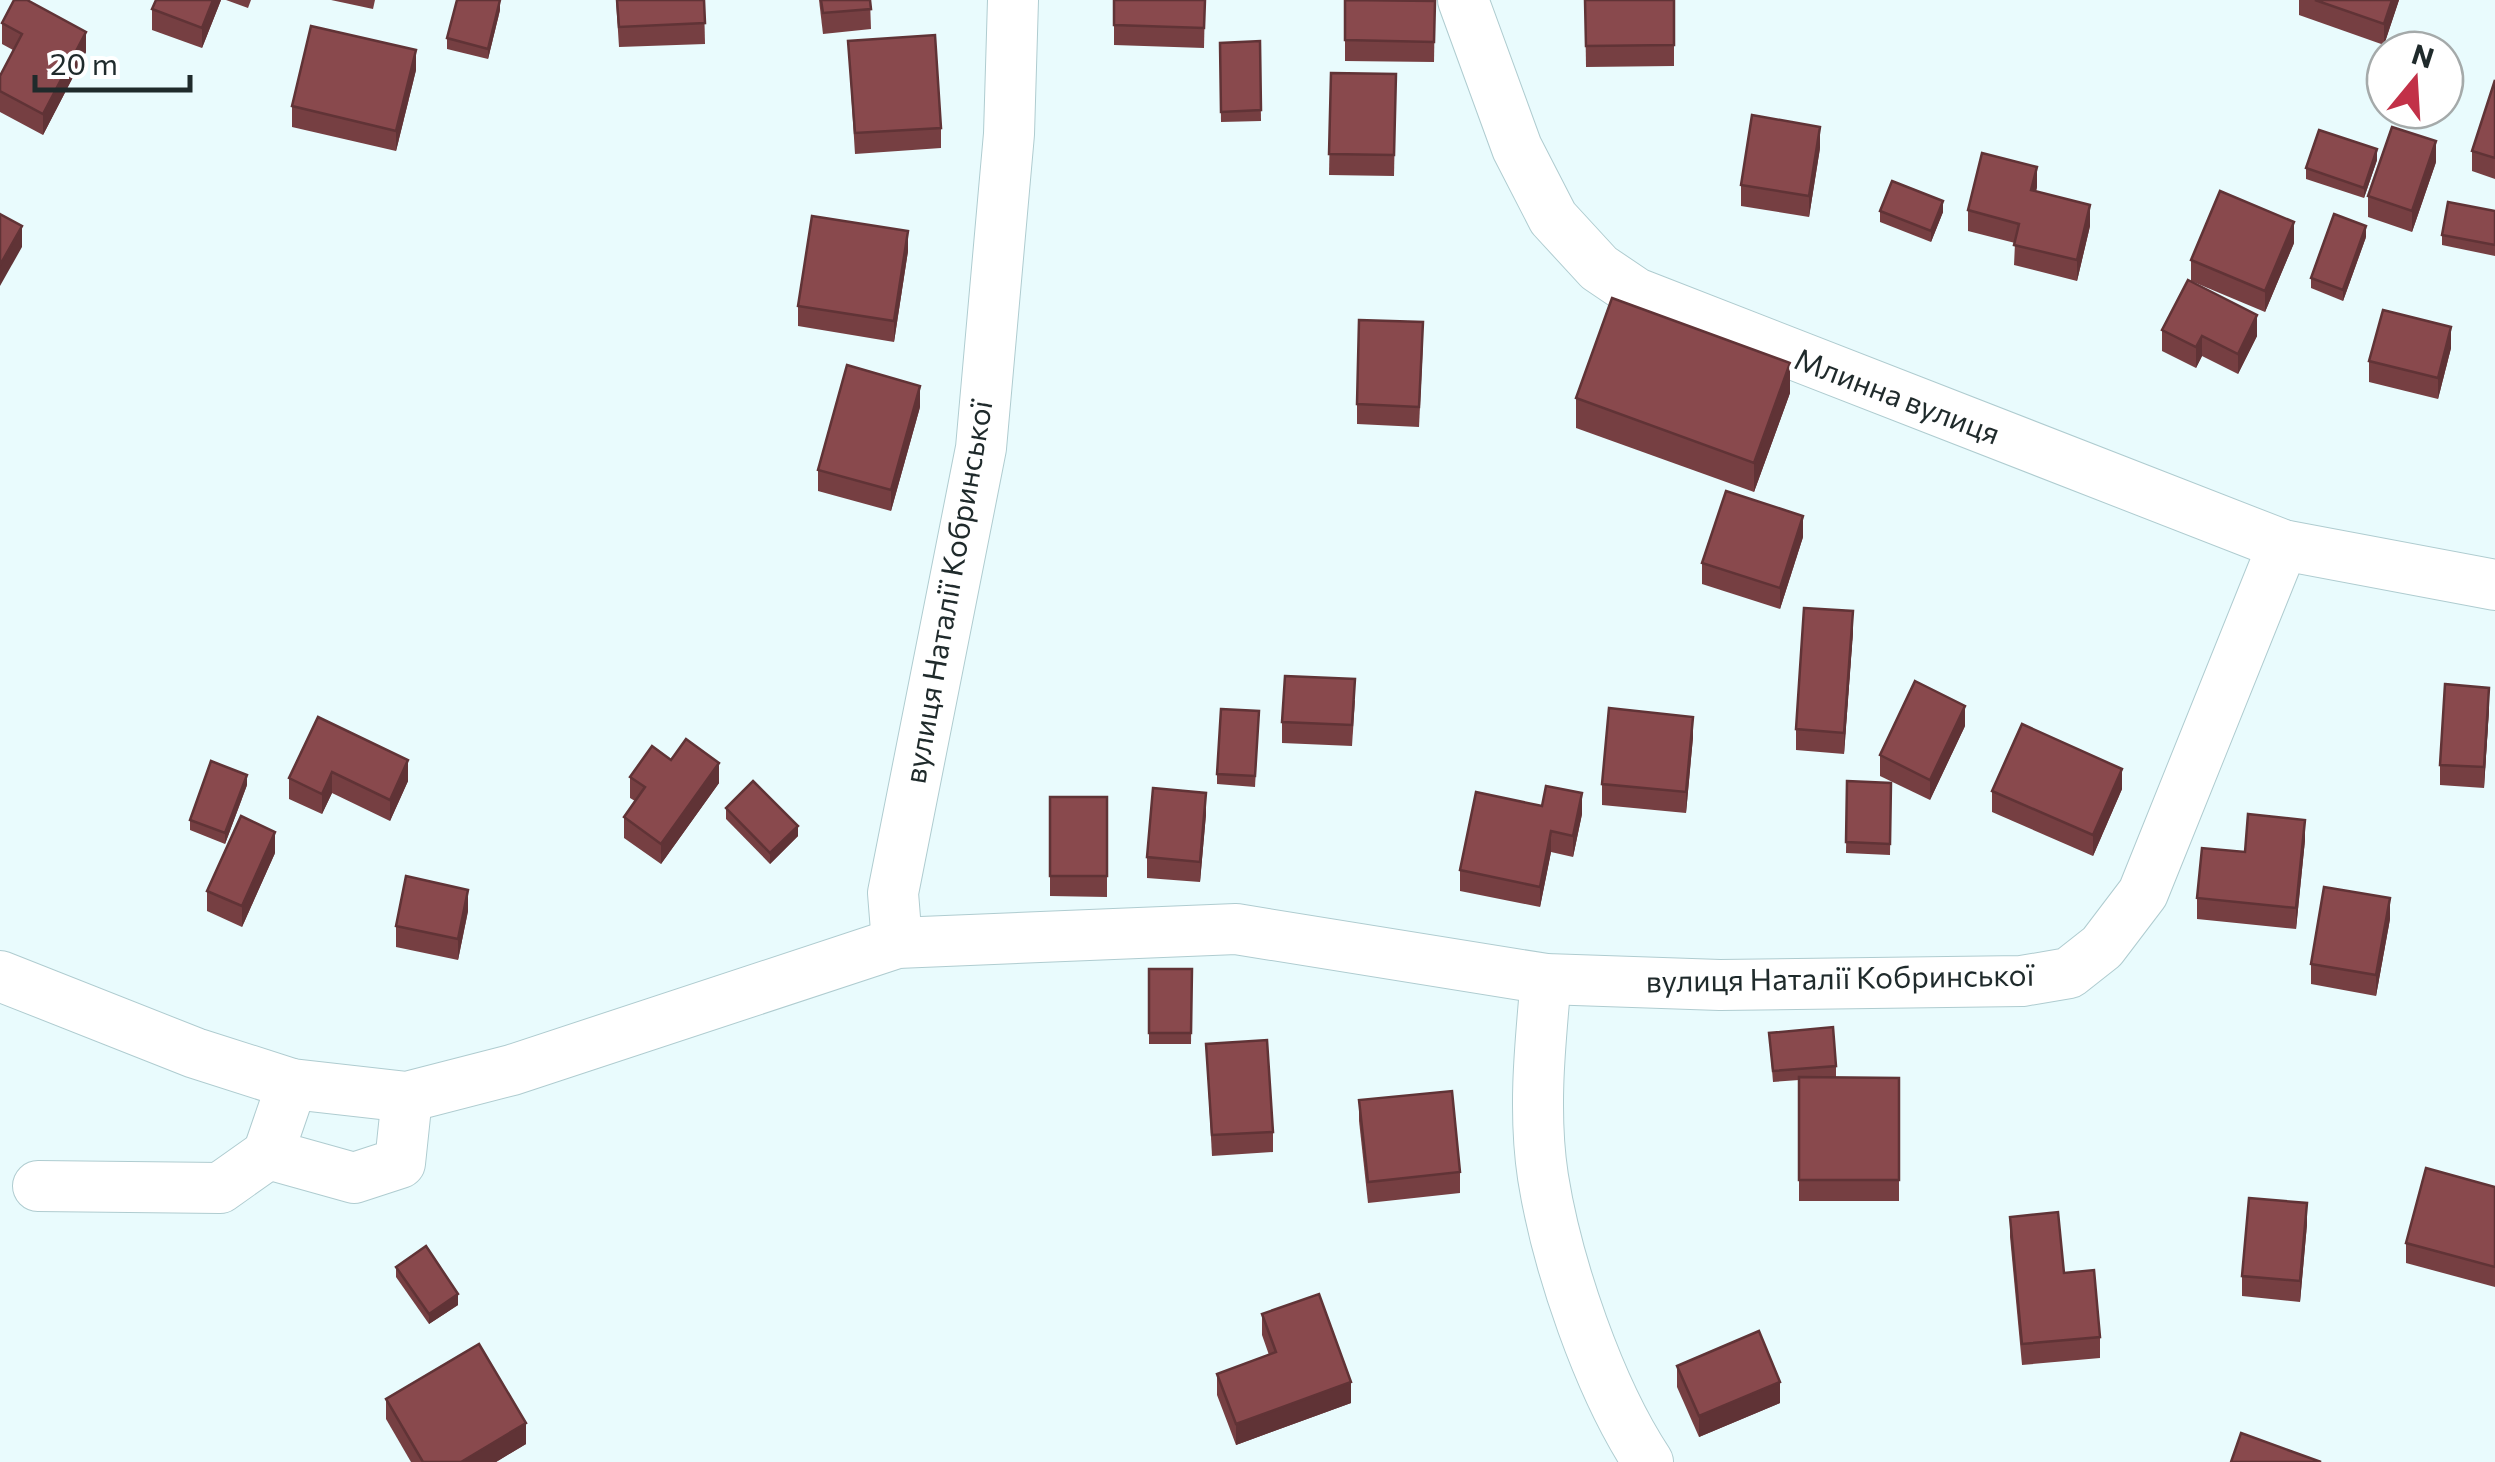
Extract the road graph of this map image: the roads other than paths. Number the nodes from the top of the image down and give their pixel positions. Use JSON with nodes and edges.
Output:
{"nodes":[{"id":1,"x":1013,"y":0,"type":"edge"},
{"id":2,"x":1463,"y":0,"type":"edge"},
{"id":3,"x":2283,"y":546,"type":"junction"},
{"id":4,"x":2495,"y":585,"type":"edge"},
{"id":5,"x":897,"y":943,"type":"junction"},
{"id":6,"x":0,"y":976,"type":"edge"},
{"id":7,"x":1546,"y":979,"type":"junction"},
{"id":8,"x":292,"y":1084,"type":"junction"},
{"id":9,"x":407,"y":1097,"type":"junction"},
{"id":10,"x":268,"y":1154,"type":"junction"},
{"id":11,"x":38,"y":1186,"type":"dead end"},
{"id":12,"x":1648,"y":1462,"type":"edge"}],
"edges":[{"from":1,"to":5,"type":"street","name":"вулиця Наталії Кобринської"},
{"from":2,"to":3,"type":"street","name":"Млинна вулиця"},
{"from":3,"to":4,"type":"street","name":"Млинна вулиця"},
{"from":3,"to":7,"type":"street","name":"вулиця Наталії Кобринської"},
{"from":5,"to":7,"type":"street","name":"вулиця Наталії Кобринської"},
{"from":5,"to":9,"type":"street","name":"вулиця Наталії Кобринської"},
{"from":6,"to":8,"type":"street","name":"вулиця Наталії Кобринської"},
{"from":7,"to":12,"type":"street"},
{"from":8,"to":9,"type":"street","name":"вулиця Наталії Кобринської"},
{"from":8,"to":10,"type":"street"},
{"from":9,"to":10,"type":"street"},
{"from":10,"to":11,"type":"street"}]}
